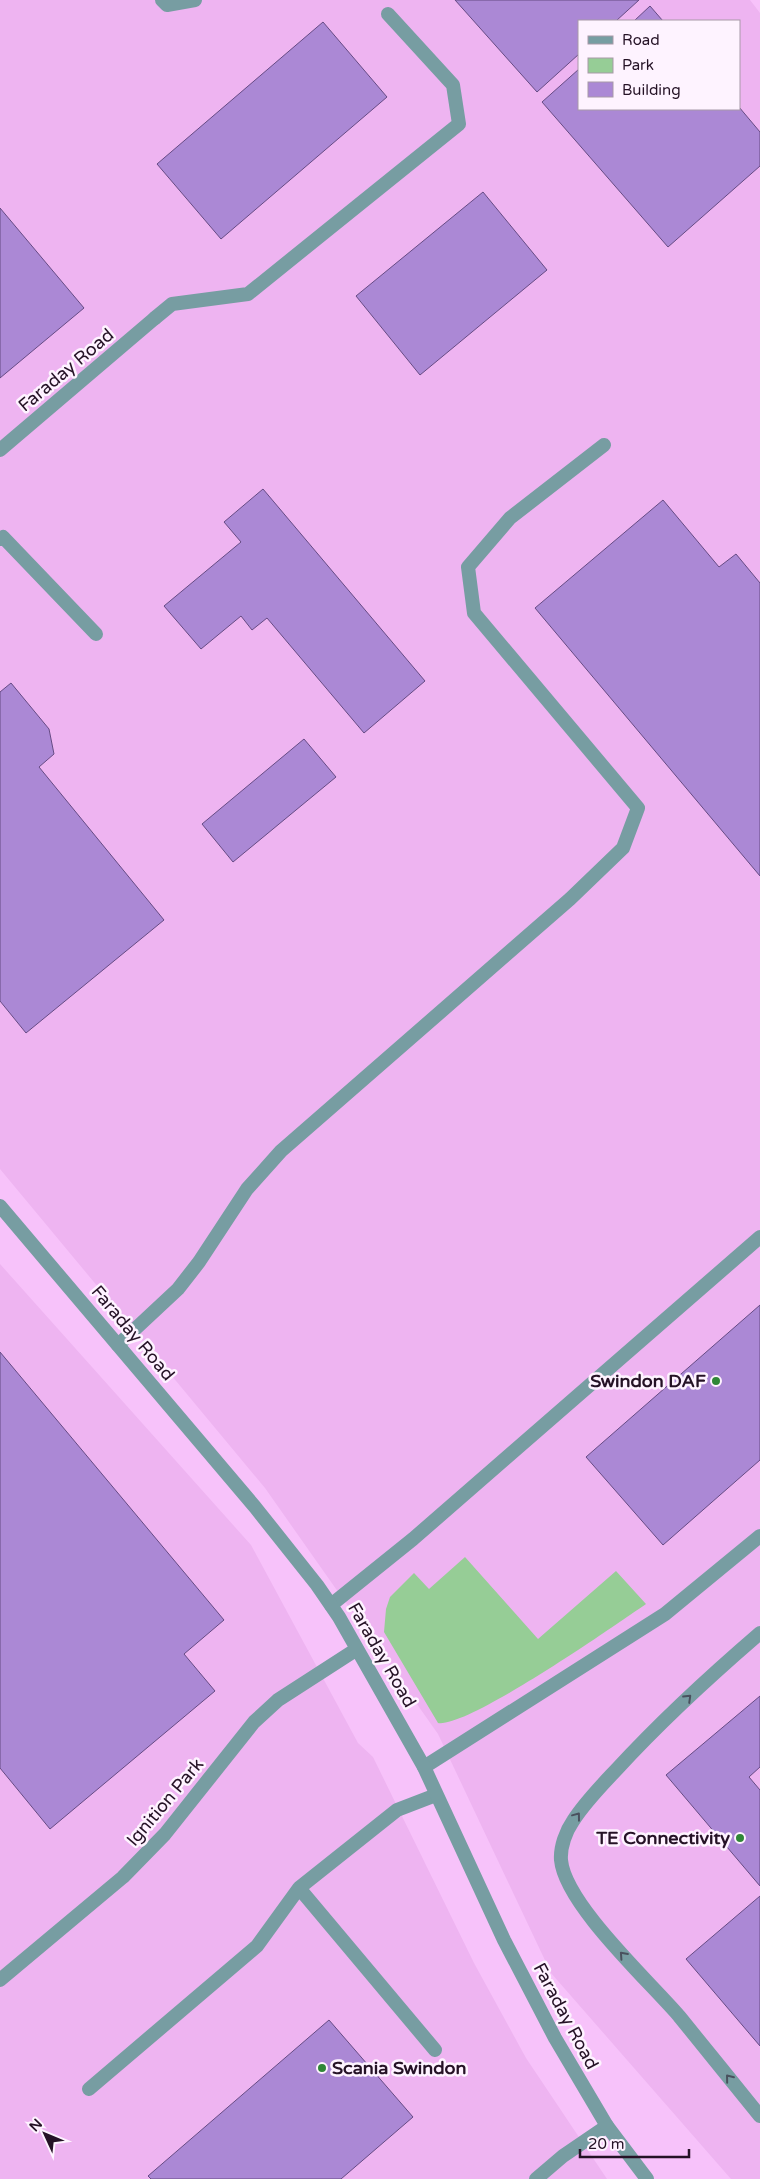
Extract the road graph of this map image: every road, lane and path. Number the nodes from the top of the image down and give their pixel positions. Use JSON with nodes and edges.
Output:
{"nodes":[{"id":1,"x":162,"y":0,"type":"edge"},
{"id":2,"x":195,"y":0,"type":"edge"},
{"id":3,"x":388,"y":14,"type":"dead end"},
{"id":4,"x":604,"y":445,"type":"dead end"},
{"id":5,"x":0,"y":450,"type":"edge"},
{"id":6,"x":0,"y":539,"type":"edge"},
{"id":7,"x":96,"y":634,"type":"dead end"},
{"id":8,"x":0,"y":1206,"type":"edge"},
{"id":9,"x":760,"y":1237,"type":"edge"},
{"id":10,"x":118,"y":1345,"type":"junction"},
{"id":11,"x":760,"y":1536,"type":"edge"},
{"id":12,"x":331,"y":1605,"type":"junction"},
{"id":13,"x":760,"y":1633,"type":"edge"},
{"id":14,"x":357,"y":1649,"type":"junction"},
{"id":15,"x":424,"y":1767,"type":"junction"},
{"id":16,"x":436,"y":1795,"type":"junction"},
{"id":17,"x":299,"y":1888,"type":"junction"},
{"id":18,"x":0,"y":1980,"type":"edge"},
{"id":19,"x":435,"y":2050,"type":"dead end"},
{"id":20,"x":88,"y":2089,"type":"dead end"},
{"id":21,"x":760,"y":2116,"type":"edge"},
{"id":22,"x":607,"y":2126,"type":"junction"},
{"id":23,"x":536,"y":2179,"type":"edge"},
{"id":24,"x":647,"y":2179,"type":"edge"}],
"edges":[{"from":1,"to":2,"type":"street"},
{"from":3,"to":5,"type":"street","name":"Faraday Road"},
{"from":4,"to":10,"type":"street"},
{"from":6,"to":7,"type":"street"},
{"from":8,"to":10,"type":"street","name":"Faraday Road"},
{"from":9,"to":12,"type":"street"},
{"from":10,"to":12,"type":"street","name":"Faraday Road"},
{"from":11,"to":15,"type":"street"},
{"from":12,"to":14,"type":"street","name":"Faraday Road"},
{"from":21,"to":13,"type":"street","one_way":true},
{"from":14,"to":15,"type":"street","name":"Faraday Road"},
{"from":14,"to":18,"type":"street","name":"Ignition Park"},
{"from":15,"to":16,"type":"street","name":"Faraday Road"},
{"from":16,"to":17,"type":"street"},
{"from":16,"to":22,"type":"street","name":"Faraday Road"},
{"from":17,"to":19,"type":"street"},
{"from":17,"to":20,"type":"street"},
{"from":22,"to":23,"type":"street"},
{"from":22,"to":24,"type":"street","name":"Faraday Road"}]}
